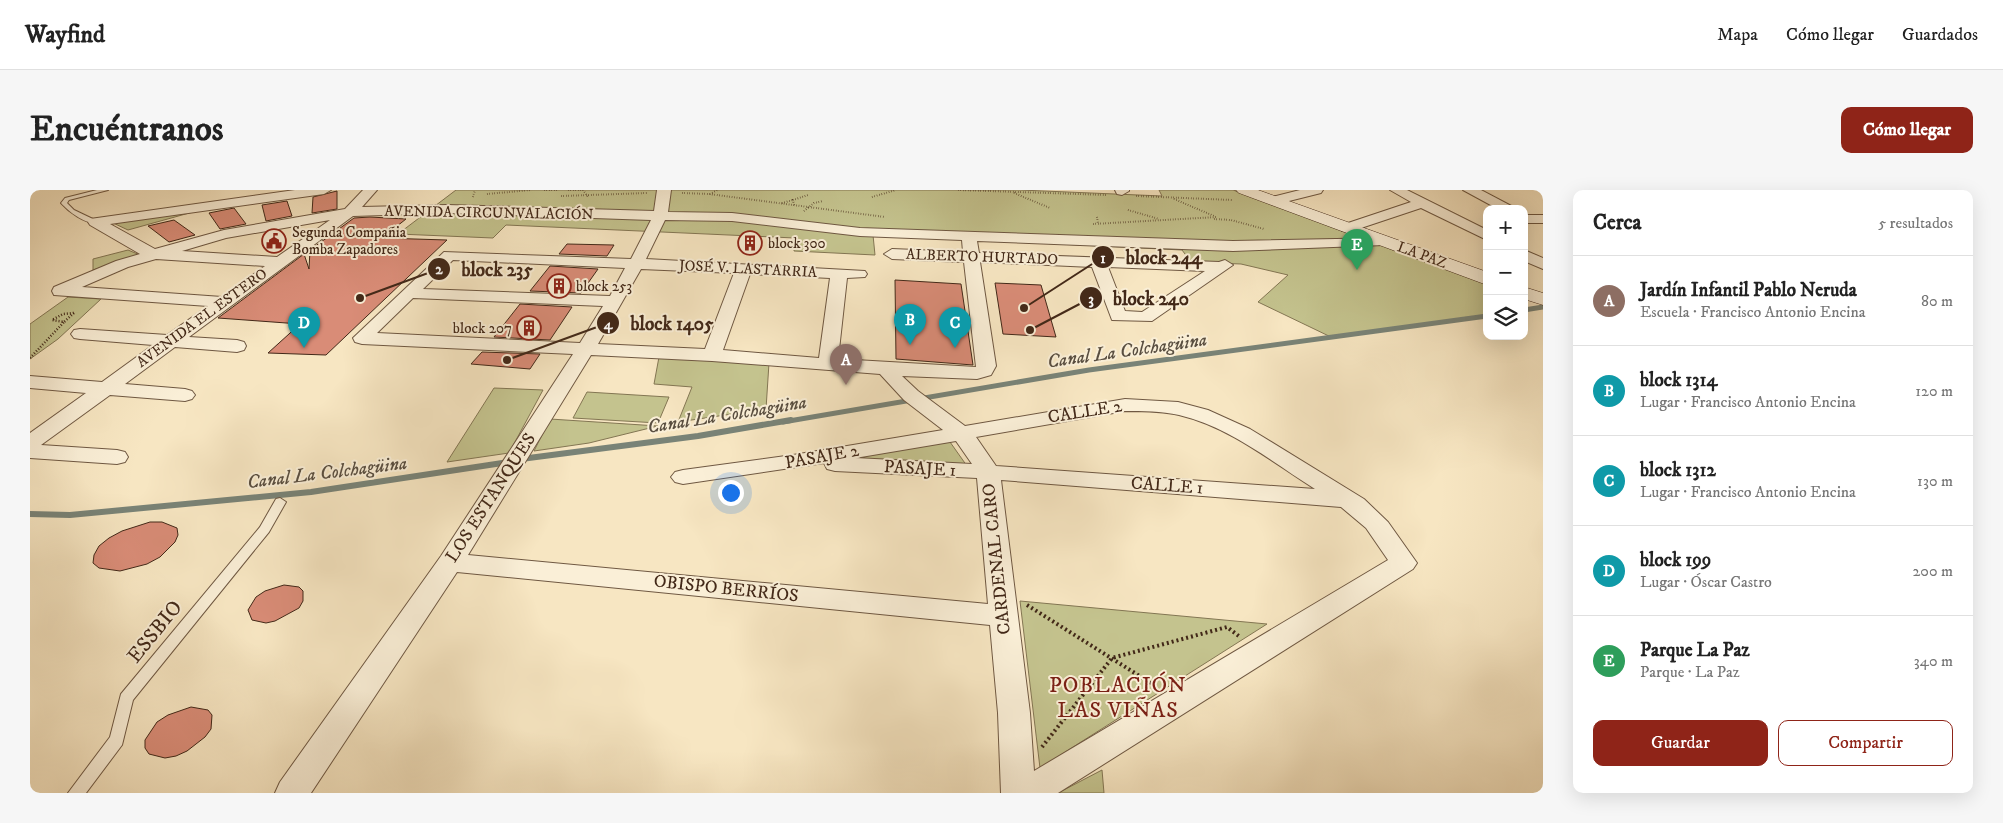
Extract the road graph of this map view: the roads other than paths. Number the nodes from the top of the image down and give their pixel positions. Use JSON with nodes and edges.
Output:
{"nodes":[{"id":1,"x":105,"y":190,"type":"edge"},
{"id":2,"x":324,"y":190,"type":"edge"},
{"id":3,"x":370,"y":190,"type":"edge"},
{"id":4,"x":664,"y":190,"type":"edge"},
{"id":5,"x":1316,"y":190,"type":"edge"},
{"id":6,"x":1397,"y":190,"type":"edge"},
{"id":7,"x":1470,"y":190,"type":"edge"},
{"id":8,"x":1239,"y":195,"type":"edge"},
{"id":9,"x":1273,"y":201,"type":"junction"},
{"id":10,"x":1422,"y":203,"type":"junction"},
{"id":11,"x":1502,"y":205,"type":"edge"},
{"id":12,"x":350,"y":212,"type":"junction"},
{"id":13,"x":661,"y":216,"type":"junction"},
{"id":14,"x":1483,"y":221,"type":"edge"},
{"id":15,"x":95,"y":222,"type":"junction"},
{"id":16,"x":1460,"y":222,"type":"junction"},
{"id":17,"x":1347,"y":228,"type":"junction"},
{"id":18,"x":1483,"y":234,"type":"edge"},
{"id":19,"x":969,"y":236,"type":"junction"},
{"id":20,"x":1384,"y":241,"type":"junction"},
{"id":21,"x":1253,"y":246,"type":"junction"},
{"id":22,"x":1543,"y":250,"type":"edge"},
{"id":23,"x":1528,"y":251,"type":"edge"},
{"id":24,"x":152,"y":254,"type":"junction"},
{"id":25,"x":892,"y":254,"type":"dead end"},
{"id":26,"x":918,"y":255,"type":"junction"},
{"id":27,"x":970,"y":257,"type":"junction"},
{"id":28,"x":1528,"y":257,"type":"edge"},
{"id":29,"x":281,"y":262,"type":"junction"},
{"id":30,"x":1098,"y":262,"type":"junction"},
{"id":31,"x":636,"y":263,"type":"junction"},
{"id":32,"x":1543,"y":264,"type":"edge"},
{"id":33,"x":1222,"y":267,"type":"junction"},
{"id":34,"x":744,"y":268,"type":"junction"},
{"id":35,"x":918,"y":272,"type":"dead end"},
{"id":36,"x":839,"y":273,"type":"junction"},
{"id":37,"x":860,"y":274,"type":"dead end"},
{"id":38,"x":1483,"y":278,"type":"edge"},
{"id":39,"x":408,"y":293,"type":"junction"},
{"id":40,"x":1528,"y":294,"type":"edge"},
{"id":41,"x":1543,"y":300,"type":"edge"},
{"id":42,"x":614,"y":301,"type":"junction"},
{"id":43,"x":224,"y":302,"type":"junction"},
{"id":44,"x":80,"y":334,"type":"dead end"},
{"id":45,"x":171,"y":341,"type":"junction"},
{"id":46,"x":237,"y":346,"type":"dead end"},
{"id":47,"x":584,"y":350,"type":"junction"},
{"id":48,"x":712,"y":355,"type":"junction"},
{"id":49,"x":828,"y":364,"type":"junction"},
{"id":50,"x":886,"y":369,"type":"junction"},
{"id":51,"x":30,"y":382,"type":"edge"},
{"id":52,"x":105,"y":389,"type":"junction"},
{"id":53,"x":186,"y":395,"type":"dead end"},
{"id":54,"x":960,"y":433,"type":"junction"},
{"id":55,"x":531,"y":436,"type":"joint"},
{"id":56,"x":30,"y":443,"type":"edge"},
{"id":57,"x":30,"y":451,"type":"edge"},
{"id":58,"x":117,"y":457,"type":"dead end"},
{"id":59,"x":793,"y":462,"type":"junction"},
{"id":60,"x":988,"y":472,"type":"junction"},
{"id":61,"x":504,"y":475,"type":"joint"},
{"id":62,"x":683,"y":477,"type":"dead end"},
{"id":63,"x":1346,"y":500,"type":"junction"},
{"id":64,"x":280,"y":502,"type":"dead end"},
{"id":65,"x":450,"y":562,"type":"junction"},
{"id":66,"x":1003,"y":616,"type":"junction"},
{"id":67,"x":76,"y":793,"type":"edge"},
{"id":68,"x":292,"y":793,"type":"edge"},
{"id":69,"x":1018,"y":793,"type":"edge"},
{"id":70,"x":1028,"y":793,"type":"edge"}],
"edges":[{"from":1,"to":15,"type":"lane"},
{"from":2,"to":15,"type":"street"},
{"from":3,"to":12,"type":"street","name":"AVENIDA EL ESTERO"},
{"from":4,"to":13,"type":"street","name":"LOS ESTANQUES"},
{"from":5,"to":9,"type":"street"},
{"from":6,"to":10,"type":"street"},
{"from":7,"to":11,"type":"street"},
{"from":8,"to":9,"type":"street","name":"LA PAZ"},
{"from":9,"to":17,"type":"street","name":"LA PAZ"},
{"from":10,"to":16,"type":"street"},
{"from":10,"to":17,"type":"street"},
{"from":12,"to":13,"type":"street","name":"AVENIDA CIRCUNVALACIÓN"},
{"from":12,"to":24,"type":"street","name":"AVENIDA CIRCUNVALACIÓN"},
{"from":12,"to":29,"type":"street","name":"AVENIDA EL ESTERO"},
{"from":13,"to":19,"type":"street","name":"AVENIDA CIRCUNVALACIÓN"},
{"from":13,"to":31,"type":"street","name":"LOS ESTANQUES"},
{"from":14,"to":16,"type":"street"},
{"from":15,"to":24,"type":"street"},
{"from":16,"to":18,"type":"street"},
{"from":17,"to":20,"type":"street","name":"LA PAZ"},
{"from":19,"to":21,"type":"street","name":"AVENIDA CIRCUNVALACIÓN"},
{"from":19,"to":27,"type":"street"},
{"from":20,"to":21,"type":"street","name":"AVENIDA CIRCUNVALACIÓN"},
{"from":20,"to":38,"type":"street","name":"LA PAZ"},
{"from":21,"to":33,"type":"street"},
{"from":22,"to":23,"type":"street"},
{"from":24,"to":29,"type":"street"},
{"from":24,"to":43,"type":"street","name":"AVENIDA CIRCUNVALACIÓN"},
{"from":25,"to":26,"type":"street","name":"ALBERTO HURTADO"},
{"from":26,"to":27,"type":"street","name":"ALBERTO HURTADO"},
{"from":26,"to":35,"type":"street"},
{"from":27,"to":30,"type":"street","name":"ALBERTO HURTADO"},
{"from":27,"to":50,"type":"street"},
{"from":28,"to":32,"type":"street"},
{"from":29,"to":43,"type":"street","name":"AVENIDA EL ESTERO"},
{"from":30,"to":33,"type":"street","name":"ALBERTO HURTADO"},
{"from":30,"to":33,"type":"street"},
{"from":31,"to":34,"type":"street","name":"JOSÉ V. LASTARRIA"},
{"from":31,"to":39,"type":"street","name":"JOSÉ V. LASTARRIA"},
{"from":31,"to":42,"type":"street","name":"LOS ESTANQUES"},
{"from":34,"to":36,"type":"street","name":"JOSÉ V. LASTARRIA"},
{"from":34,"to":48,"type":"street"},
{"from":36,"to":37,"type":"street","name":"JOSÉ V. LASTARRIA"},
{"from":36,"to":49,"type":"street"},
{"from":39,"to":42,"type":"street"},
{"from":39,"to":47,"type":"street"},
{"from":40,"to":41,"type":"street"},
{"from":42,"to":47,"type":"street","name":"LOS ESTANQUES"},
{"from":43,"to":45,"type":"street","name":"AVENIDA EL ESTERO"},
{"from":44,"to":45,"type":"street"},
{"from":45,"to":46,"type":"street"},
{"from":45,"to":52,"type":"street","name":"AVENIDA EL ESTERO"},
{"from":47,"to":48,"type":"street"},
{"from":47,"to":55,"type":"street","name":"LOS ESTANQUES"},
{"from":48,"to":49,"type":"street"},
{"from":49,"to":50,"type":"street"},
{"from":50,"to":54,"type":"street","name":"CARDENAL CARO"},
{"from":51,"to":52,"type":"street"},
{"from":52,"to":53,"type":"street"},
{"from":52,"to":56,"type":"street","name":"AVENIDA EL ESTERO"},
{"from":54,"to":59,"type":"street","name":"PASAJE 2"},
{"from":54,"to":60,"type":"street","name":"CARDENAL CARO"},
{"from":54,"to":63,"type":"street","name":"CALLE 2"},
{"from":55,"to":61,"type":"street","name":"LOS ESTANQUES"},
{"from":57,"to":58,"type":"street"},
{"from":59,"to":60,"type":"street","name":"PASAJE 1"},
{"from":59,"to":62,"type":"street","name":"PASAJE 2"},
{"from":60,"to":63,"type":"street","name":"CALLE 1"},
{"from":60,"to":66,"type":"street","name":"CARDENAL CARO"},
{"from":61,"to":65,"type":"street","name":"LOS ESTANQUES"},
{"from":63,"to":70,"type":"street","name":"CALLE 2"},
{"from":64,"to":67,"type":"lane","name":"ESSBIO"},
{"from":65,"to":66,"type":"street","name":"OBISPO BERRÍOS"},
{"from":65,"to":68,"type":"street","name":"LOS ESTANQUES"},
{"from":66,"to":69,"type":"street","name":"CARDENAL CARO"}]}
